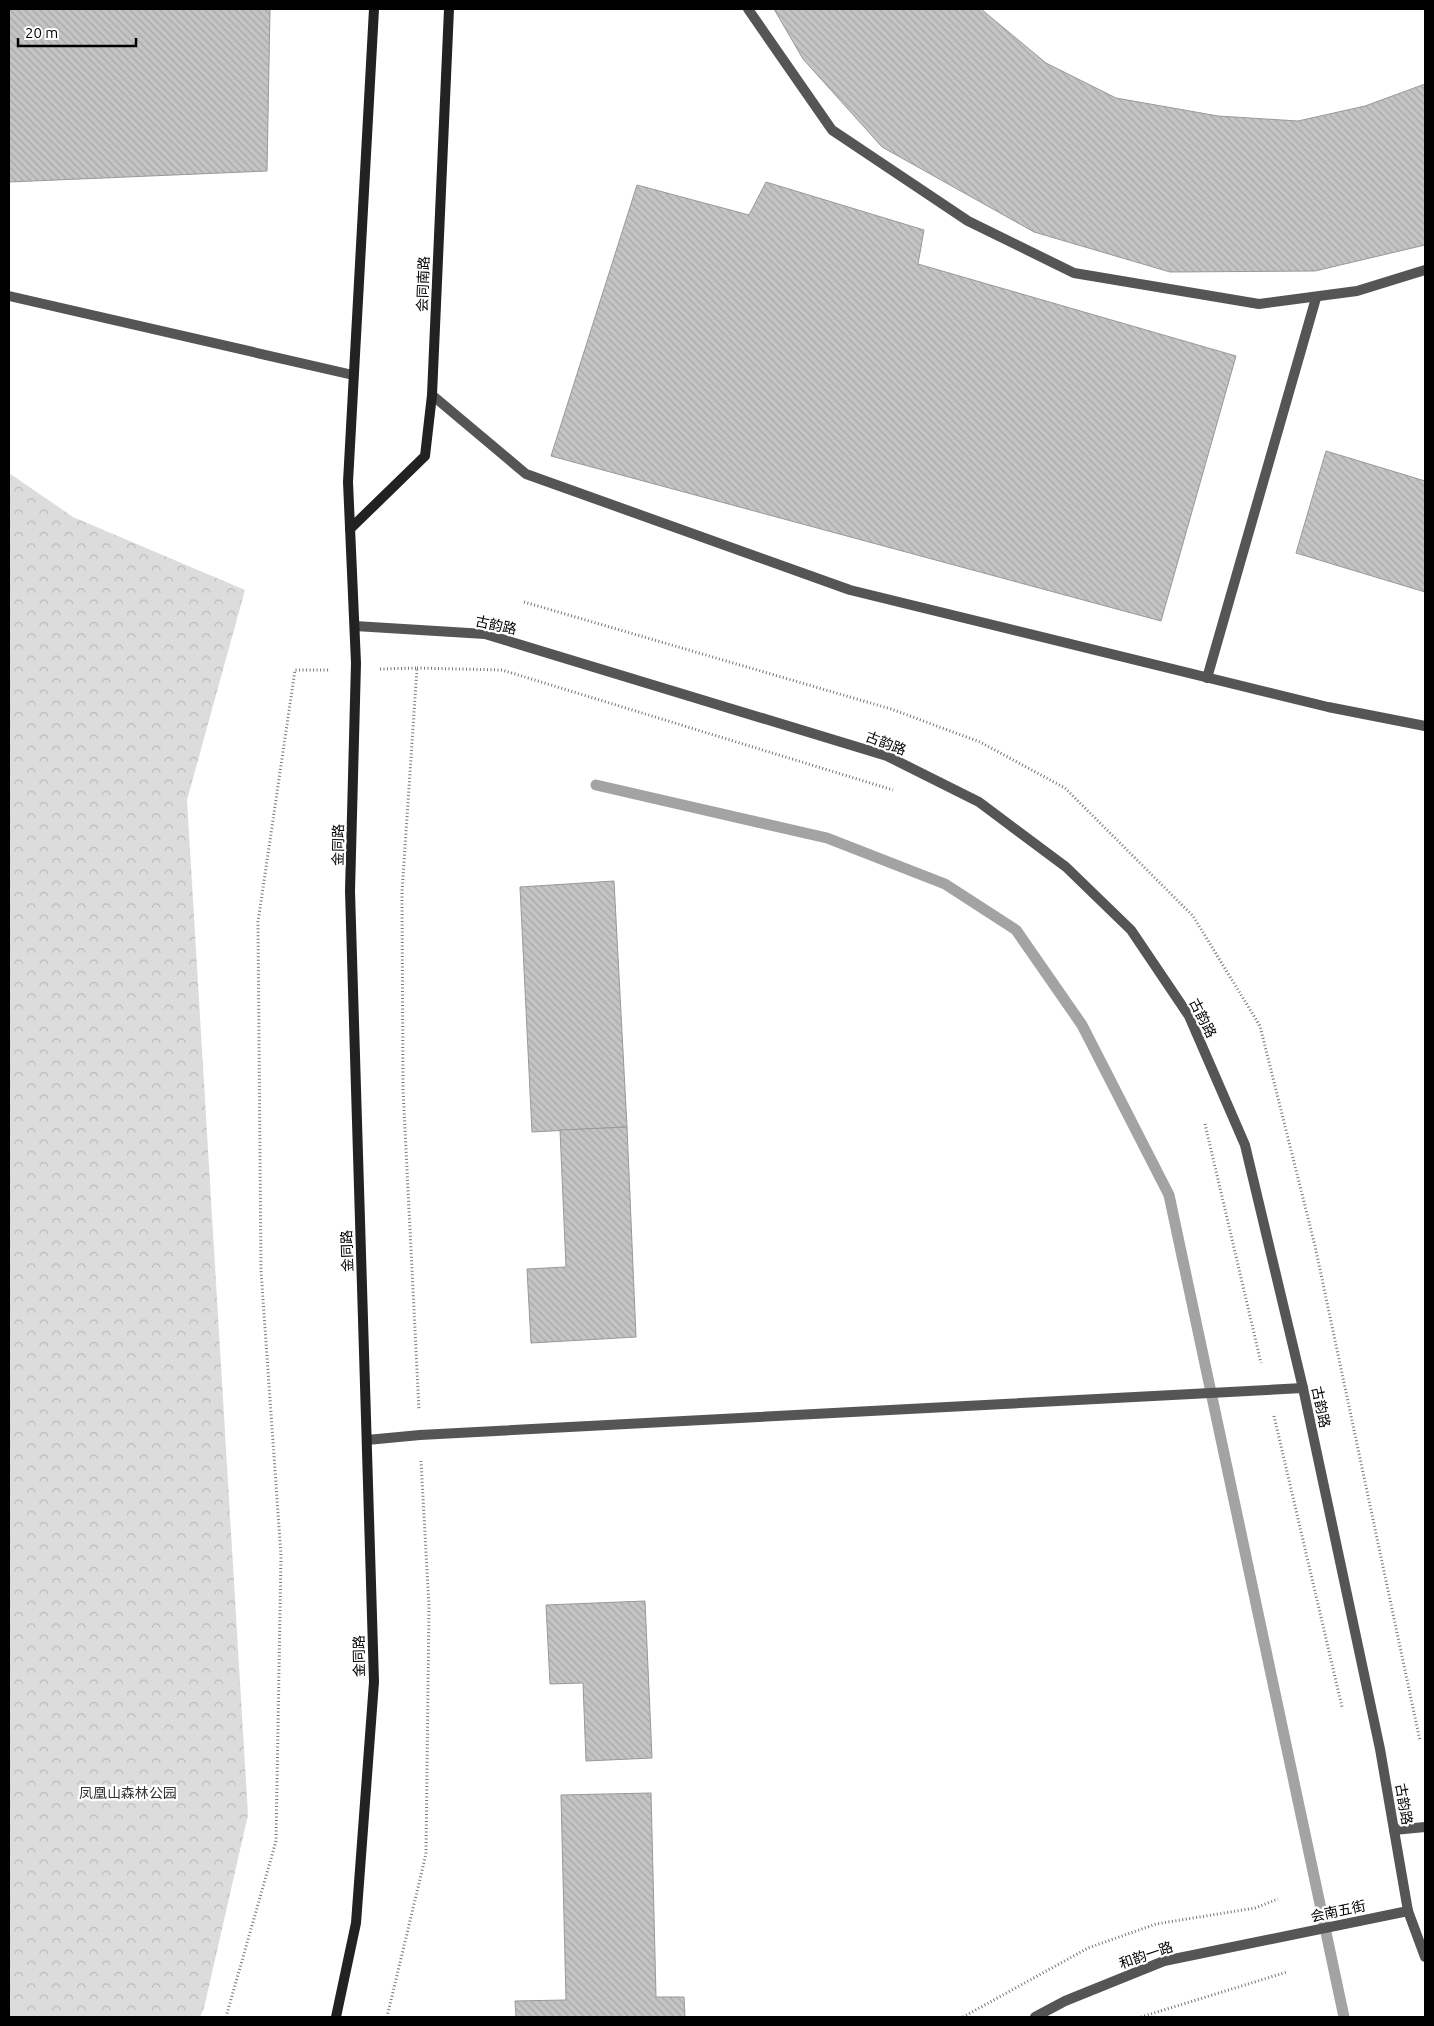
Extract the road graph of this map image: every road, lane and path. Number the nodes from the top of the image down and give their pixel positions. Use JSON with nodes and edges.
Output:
{"nodes":[{"id":1,"x":374,"y":9,"type":"edge"},
{"id":2,"x":449,"y":9,"type":"edge"},
{"id":3,"x":748,"y":9,"type":"edge"},
{"id":4,"x":1425,"y":270,"type":"edge"},
{"id":5,"x":9,"y":296,"type":"edge"},
{"id":6,"x":1316,"y":298,"type":"junction"},
{"id":7,"x":353,"y":375,"type":"junction"},
{"id":8,"x":432,"y":395,"type":"junction"},
{"id":9,"x":350,"y":529,"type":"junction"},
{"id":10,"x":524,"y":602,"type":"dead end"},
{"id":11,"x":355,"y":626,"type":"junction"},
{"id":12,"x":417,"y":668,"type":"junction"},
{"id":13,"x":356,"y":669,"type":"junction"},
{"id":14,"x":1208,"y":678,"type":"junction"},
{"id":15,"x":1425,"y":726,"type":"edge"},
{"id":16,"x":898,"y":792,"type":"dead end"},
{"id":17,"x":1204,"y":1119,"type":"dead end"},
{"id":18,"x":1303,"y":1388,"type":"junction"},
{"id":19,"x":1268,"y":1390,"type":"junction"},
{"id":20,"x":420,"y":1435,"type":"junction"},
{"id":21,"x":367,"y":1440,"type":"junction"},
{"id":22,"x":1343,"y":1712,"type":"dead end"},
{"id":23,"x":1420,"y":1741,"type":"dead end"},
{"id":24,"x":1425,"y":1827,"type":"edge"},
{"id":25,"x":1394,"y":1830,"type":"junction"},
{"id":26,"x":1278,"y":1899,"type":"dead end"},
{"id":27,"x":1408,"y":1910,"type":"junction"},
{"id":28,"x":1273,"y":1938,"type":"joint"},
{"id":29,"x":1425,"y":1957,"type":"edge"},
{"id":30,"x":1287,"y":1972,"type":"dead end"},
{"id":31,"x":226,"y":2017,"type":"edge"},
{"id":32,"x":336,"y":2017,"type":"edge"},
{"id":33,"x":387,"y":2017,"type":"edge"},
{"id":34,"x":962,"y":2017,"type":"edge"},
{"id":35,"x":1035,"y":2017,"type":"edge"},
{"id":36,"x":1141,"y":2017,"type":"edge"}],
"edges":[{"from":1,"to":7,"type":"street"},
{"from":2,"to":8,"type":"street","name":"会同南路"},
{"from":3,"to":6,"type":"street"},
{"from":4,"to":6,"type":"street"},
{"from":5,"to":7,"type":"street"},
{"from":6,"to":14,"type":"street"},
{"from":7,"to":9,"type":"street","name":"金同路"},
{"from":8,"to":9,"type":"street","name":"会同南路"},
{"from":8,"to":14,"type":"street"},
{"from":9,"to":11,"type":"street","name":"金同路"},
{"from":10,"to":23,"type":"path"},
{"from":11,"to":13,"type":"street","name":"金同路"},
{"from":11,"to":18,"type":"street","name":"古韵路"},
{"from":12,"to":13,"type":"path"},
{"from":12,"to":16,"type":"path"},
{"from":12,"to":20,"type":"path"},
{"from":13,"to":21,"type":"street","name":"金同路"},
{"from":13,"to":31,"type":"path"},
{"from":14,"to":15,"type":"street"},
{"from":17,"to":19,"type":"path"},
{"from":18,"to":19,"type":"street"},
{"from":18,"to":25,"type":"street","name":"古韵路"},
{"from":19,"to":20,"type":"street"},
{"from":19,"to":22,"type":"path"},
{"from":20,"to":21,"type":"street"},
{"from":20,"to":33,"type":"path"},
{"from":21,"to":32,"type":"street","name":"金同路"},
{"from":24,"to":25,"type":"street"},
{"from":25,"to":27,"type":"street","name":"古韵路"},
{"from":26,"to":34,"type":"path"},
{"from":27,"to":28,"type":"street","name":"会南五街"},
{"from":27,"to":29,"type":"street","name":"古韵路"},
{"from":28,"to":35,"type":"street","name":"和韵一路"},
{"from":30,"to":36,"type":"path"}]}
